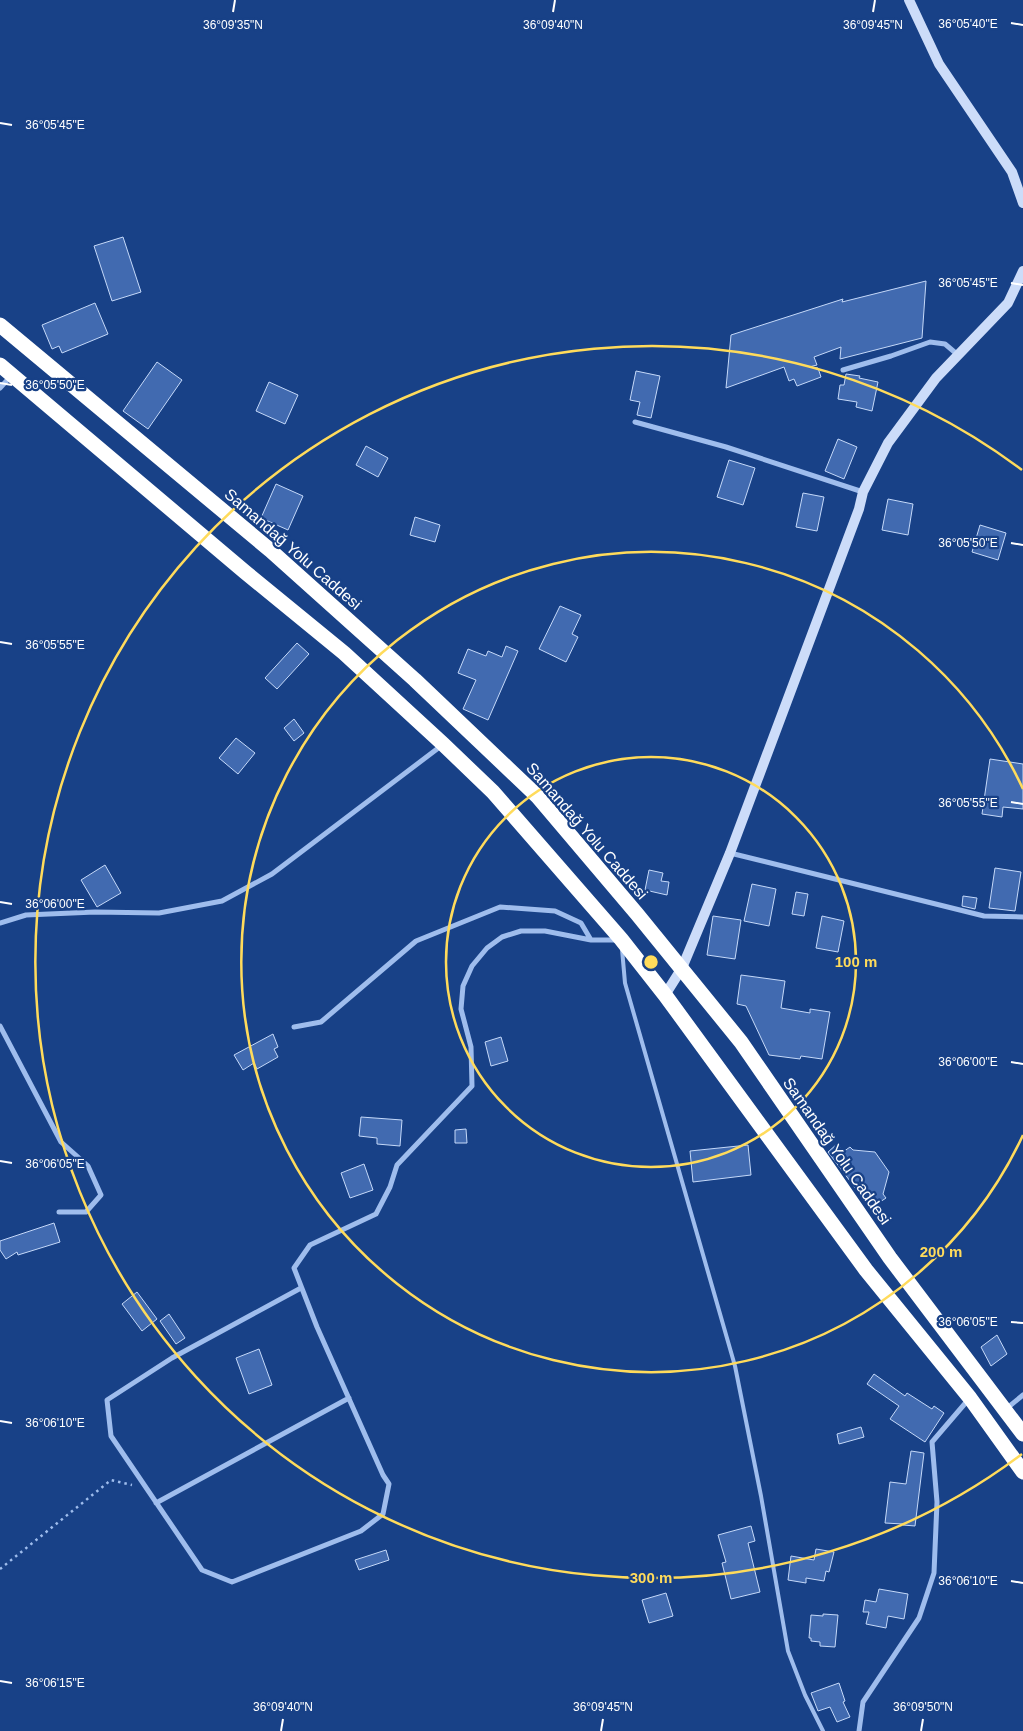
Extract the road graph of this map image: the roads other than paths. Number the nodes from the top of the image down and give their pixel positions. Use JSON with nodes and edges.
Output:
{"nodes":[{"id":1,"x":909,"y":0,"type":"edge"},
{"id":2,"x":1023,"y":203,"type":"edge"},
{"id":3,"x":1023,"y":271,"type":"edge"},
{"id":4,"x":0,"y":325,"type":"edge"},
{"id":5,"x":958,"y":355,"type":"junction"},
{"id":6,"x":6,"y":370,"type":"edge"},
{"id":7,"x":843,"y":370,"type":"dead end"},
{"id":8,"x":0,"y":388,"type":"edge"},
{"id":9,"x":635,"y":422,"type":"dead end"},
{"id":10,"x":863,"y":492,"type":"junction"},
{"id":11,"x":443,"y":744,"type":"junction"},
{"id":12,"x":730,"y":853,"type":"junction"},
{"id":13,"x":1023,"y":917,"type":"edge"},
{"id":14,"x":0,"y":924,"type":"edge"},
{"id":15,"x":591,"y":940,"type":"junction"},
{"id":16,"x":621,"y":940,"type":"junction"},
{"id":17,"x":682,"y":968,"type":"junction"},
{"id":18,"x":665,"y":995,"type":"junction"},
{"id":19,"x":0,"y":1026,"type":"edge"},
{"id":20,"x":294,"y":1027,"type":"dead end"},
{"id":21,"x":59,"y":1212,"type":"dead end"},
{"id":22,"x":301,"y":1288,"type":"junction"},
{"id":23,"x":1023,"y":1395,"type":"edge"},
{"id":24,"x":348,"y":1398,"type":"junction"},
{"id":25,"x":970,"y":1398,"type":"junction"},
{"id":26,"x":1006,"y":1410,"type":"junction"},
{"id":27,"x":1023,"y":1434,"type":"edge"},
{"id":28,"x":1023,"y":1472,"type":"edge"},
{"id":29,"x":156,"y":1503,"type":"junction"},
{"id":30,"x":824,"y":1731,"type":"edge"},
{"id":31,"x":859,"y":1731,"type":"edge"}],
"edges":[{"from":1,"to":2,"type":"street"},
{"from":3,"to":5,"type":"street"},
{"from":4,"to":17,"type":"highway","name":"Samandağ Yolu Caddesi"},
{"from":5,"to":7,"type":"street"},
{"from":5,"to":10,"type":"street"},
{"from":6,"to":8,"type":"street"},
{"from":6,"to":11,"type":"highway"},
{"from":9,"to":10,"type":"street"},
{"from":10,"to":12,"type":"street"},
{"from":11,"to":14,"type":"street"},
{"from":11,"to":16,"type":"highway"},
{"from":12,"to":13,"type":"street"},
{"from":12,"to":17,"type":"street"},
{"from":15,"to":16,"type":"street"},
{"from":15,"to":20,"type":"street"},
{"from":15,"to":22,"type":"street"},
{"from":16,"to":18,"type":"highway"},
{"from":16,"to":30,"type":"lane"},
{"from":17,"to":18,"type":"street"},
{"from":17,"to":26,"type":"highway","name":"Samandağ Yolu Caddesi"},
{"from":18,"to":25,"type":"highway"},
{"from":19,"to":21,"type":"street"},
{"from":22,"to":24,"type":"street"},
{"from":22,"to":29,"type":"street"},
{"from":23,"to":26,"type":"street"},
{"from":24,"to":29,"type":"street"},
{"from":24,"to":29,"type":"street"},
{"from":25,"to":28,"type":"highway"},
{"from":25,"to":31,"type":"street"},
{"from":26,"to":27,"type":"highway","name":"Samandağ Yolu Caddesi"}]}
